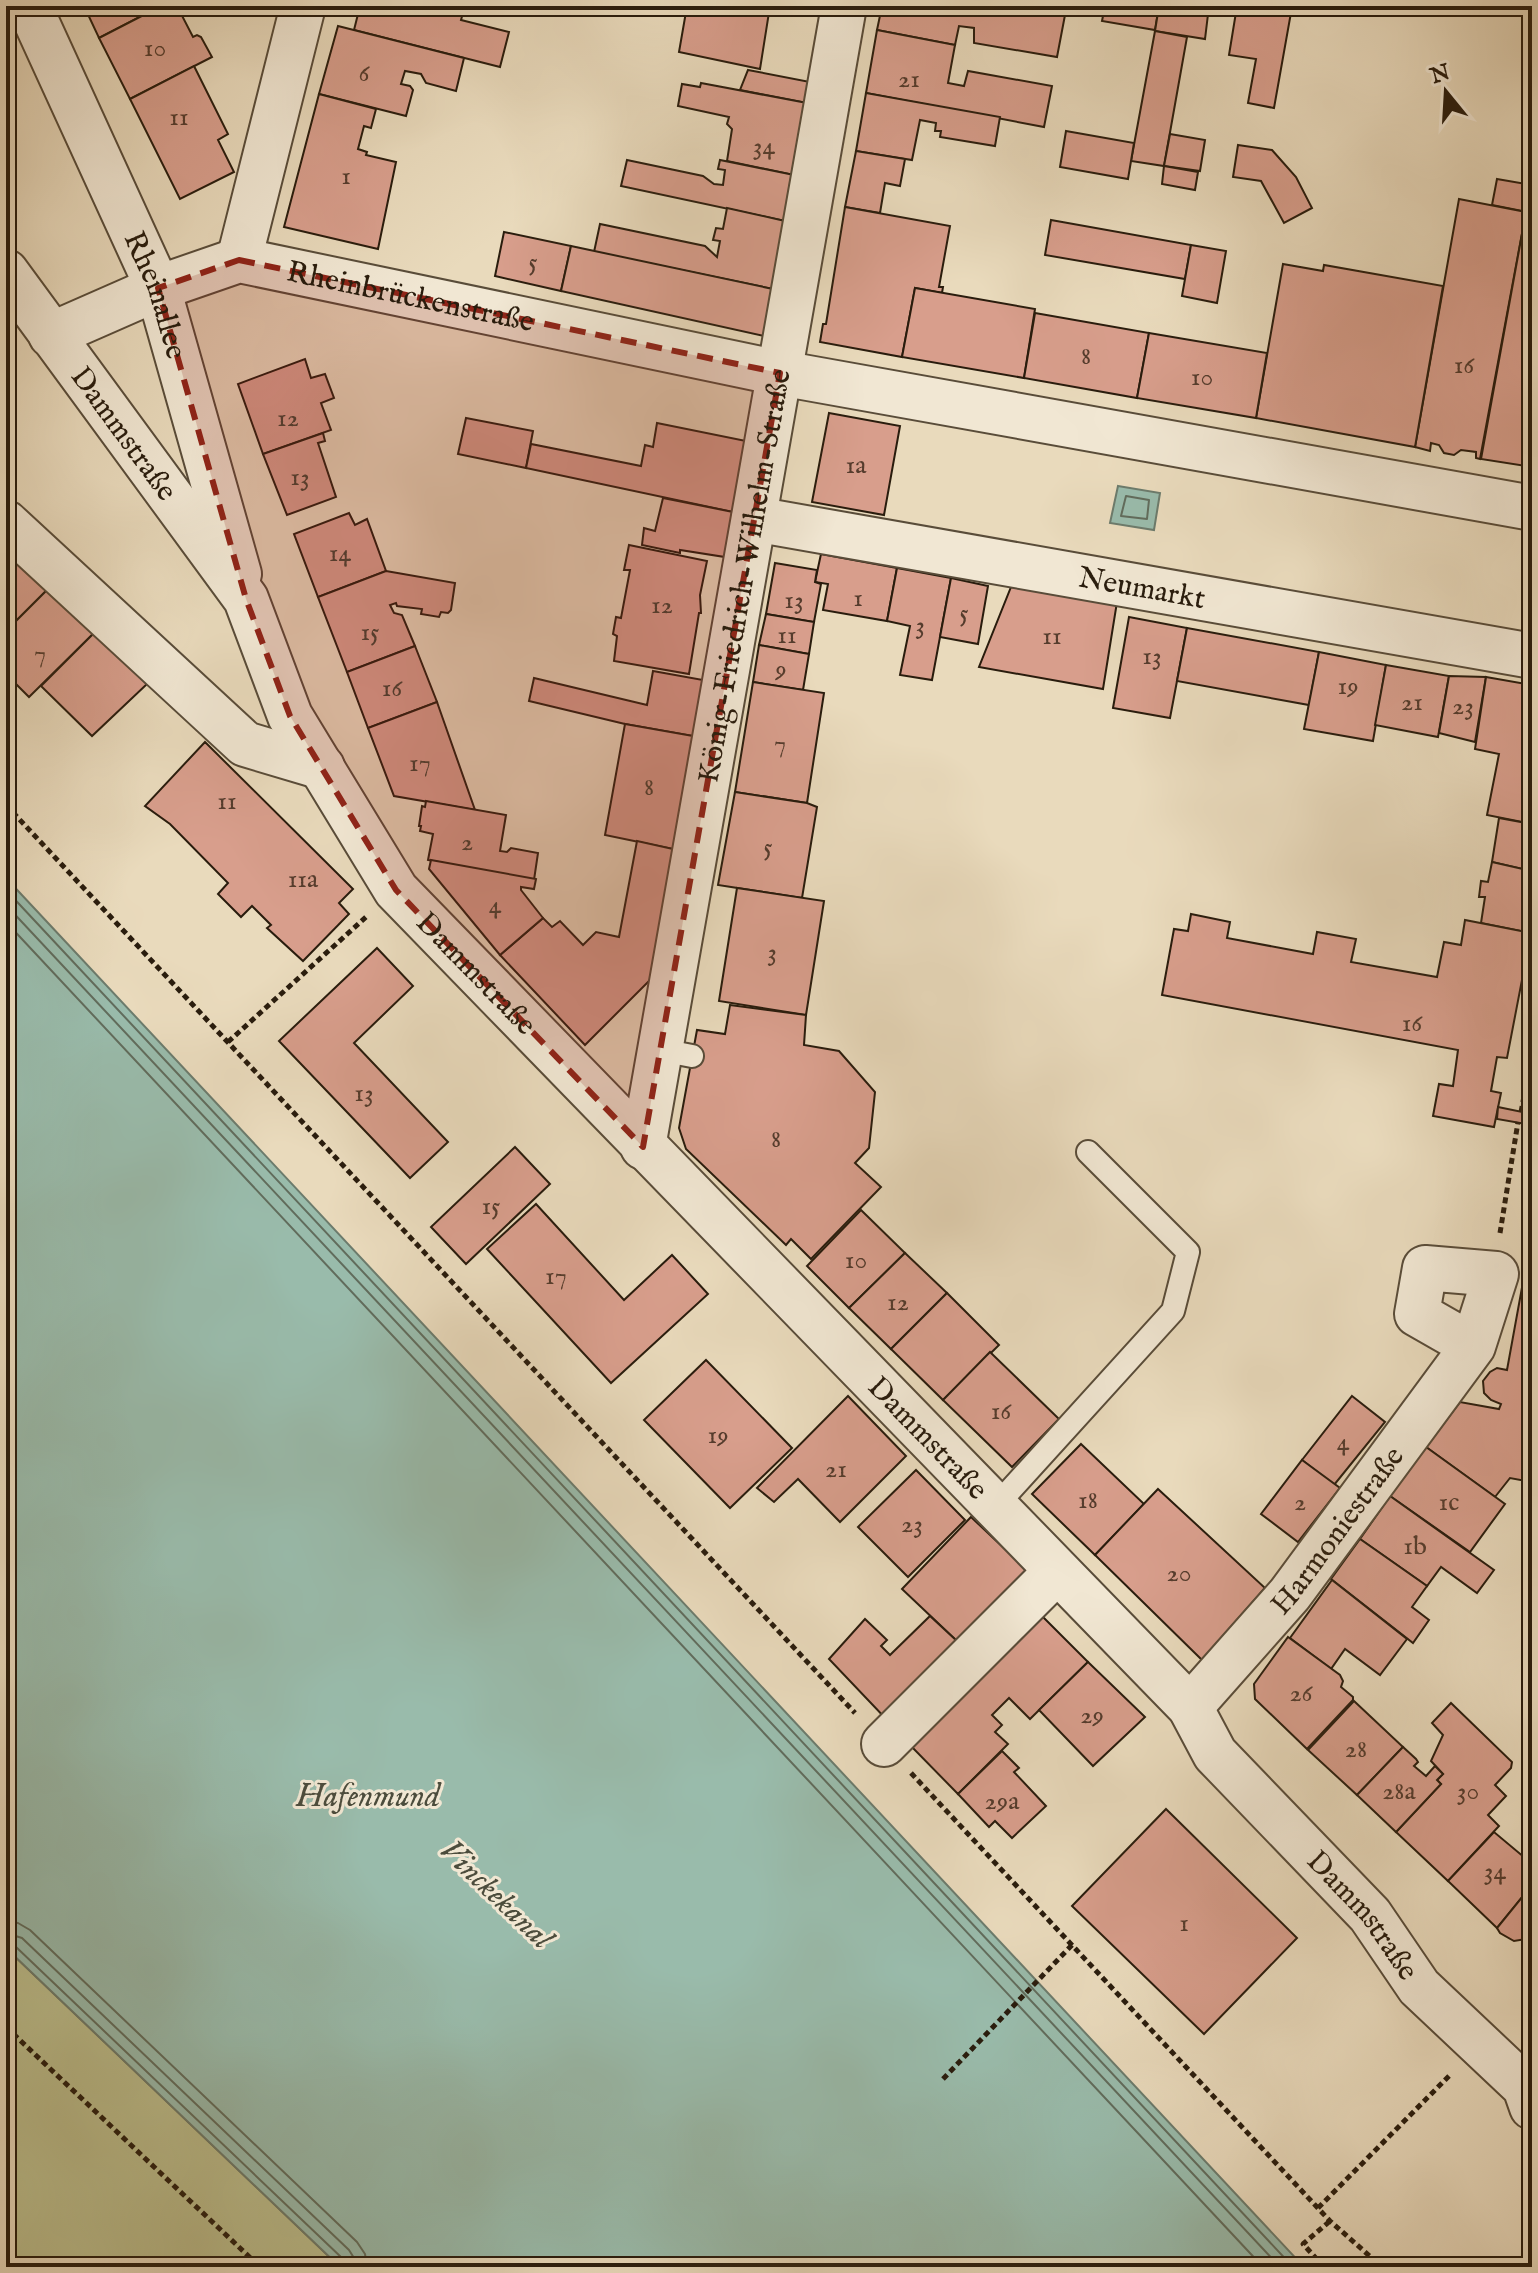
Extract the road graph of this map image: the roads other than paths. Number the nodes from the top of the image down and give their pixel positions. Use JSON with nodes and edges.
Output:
{"nodes":[{"id":1,"x":29,"y":6,"type":"edge"},
{"id":2,"x":303,"y":6,"type":"edge"},
{"id":3,"x":844,"y":6,"type":"edge"},
{"id":4,"x":239,"y":260,"type":"junction"},
{"id":5,"x":6,"y":272,"type":"edge"},
{"id":6,"x":158,"y":288,"type":"junction"},
{"id":7,"x":51,"y":335,"type":"junction"},
{"id":8,"x":780,"y":373,"type":"junction"},
{"id":9,"x":1532,"y":508,"type":"edge"},
{"id":10,"x":754,"y":519,"type":"junction"},
{"id":11,"x":6,"y":523,"type":"edge"},
{"id":12,"x":246,"y":599,"type":"junction"},
{"id":13,"x":1532,"y":656,"type":"edge"},
{"id":14,"x":322,"y":767,"type":"junction"},
{"id":15,"x":643,"y":1147,"type":"junction"},
{"id":16,"x":1088,"y":1152,"type":"dead end"},
{"id":17,"x":1473,"y":1346,"type":"dead end"},
{"id":18,"x":995,"y":1507,"type":"junction"},
{"id":19,"x":1057,"y":1571,"type":"junction"},
{"id":20,"x":1190,"y":1707,"type":"junction"},
{"id":21,"x":884,"y":1744,"type":"road end"},
{"id":22,"x":1530,"y":2092,"type":"edge"}],
"edges":[{"from":1,"to":6,"type":"street","name":"Rheinallee"},
{"from":2,"to":4,"type":"street"},
{"from":3,"to":8,"type":"street","name":"König-Friedrich-Wilhelm-Straße"},
{"from":4,"to":6,"type":"street"},
{"from":4,"to":8,"type":"street","name":"Rheinbrückenstraße"},
{"from":5,"to":7,"type":"street","name":"Dammstraße"},
{"from":6,"to":7,"type":"street"},
{"from":6,"to":12,"type":"street","name":"Rheinallee"},
{"from":7,"to":12,"type":"street","name":"Dammstraße"},
{"from":8,"to":9,"type":"street"},
{"from":8,"to":10,"type":"street","name":"König-Friedrich-Wilhelm-Straße"},
{"from":10,"to":13,"type":"street","name":"Neumarkt"},
{"from":10,"to":15,"type":"street","name":"König-Friedrich-Wilhelm-Straße"},
{"from":11,"to":14,"type":"street"},
{"from":12,"to":14,"type":"street","name":"Dammstraße"},
{"from":14,"to":15,"type":"street","name":"Dammstraße"},
{"from":15,"to":18,"type":"street","name":"Dammstraße"},
{"from":16,"to":18,"type":"lane"},
{"from":17,"to":20,"type":"street","name":"Harmoniestraße"},
{"from":18,"to":19,"type":"street","name":"Dammstraße"},
{"from":19,"to":20,"type":"street","name":"Dammstraße"},
{"from":19,"to":21,"type":"street"},
{"from":20,"to":22,"type":"street","name":"Dammstraße"}]}
